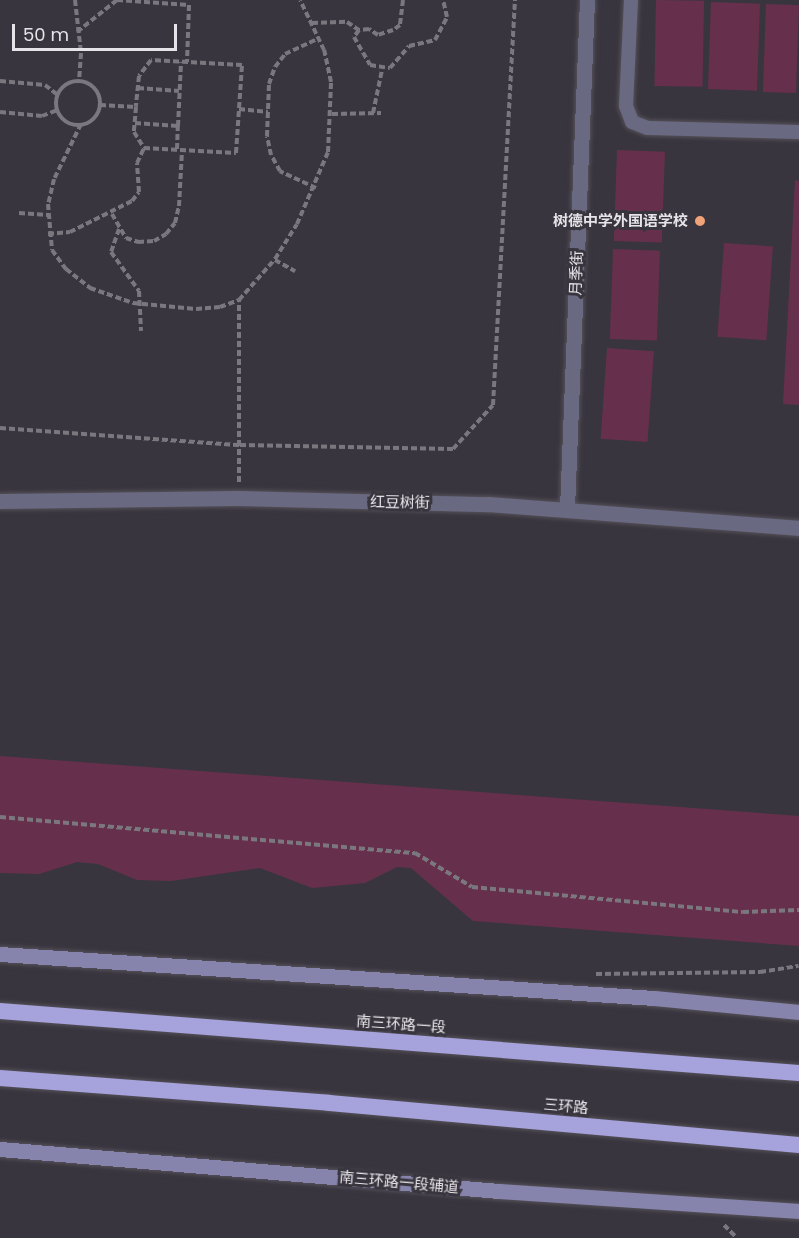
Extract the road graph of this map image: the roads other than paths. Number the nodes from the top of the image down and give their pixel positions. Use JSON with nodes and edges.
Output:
{"nodes":[{"id":1,"x":587,"y":0,"type":"edge"},
{"id":2,"x":631,"y":0,"type":"edge"},
{"id":3,"x":799,"y":132,"type":"edge"},
{"id":4,"x":0,"y":501,"type":"edge"},
{"id":5,"x":567,"y":509,"type":"junction"},
{"id":6,"x":799,"y":528,"type":"edge"},
{"id":7,"x":0,"y":954,"type":"edge"},
{"id":8,"x":0,"y":1011,"type":"edge"},
{"id":9,"x":799,"y":1012,"type":"edge"},
{"id":10,"x":799,"y":1072,"type":"edge"},
{"id":11,"x":0,"y":1078,"type":"edge"},
{"id":12,"x":799,"y":1145,"type":"edge"},
{"id":13,"x":0,"y":1149,"type":"edge"},
{"id":14,"x":799,"y":1211,"type":"edge"}],
"edges":[{"from":1,"to":5,"type":"street","name":"月季街"},
{"from":2,"to":3,"type":"lane"},
{"from":4,"to":5,"type":"street","name":"红豆树街"},
{"from":5,"to":6,"type":"street","name":"红豆树街"},
{"from":7,"to":9,"type":"main road"},
{"from":8,"to":10,"type":"highway","name":"南三环路一段"},
{"from":11,"to":12,"type":"highway","name":"三环路"},
{"from":13,"to":14,"type":"main road","name":"南三环路一段辅道"}]}
